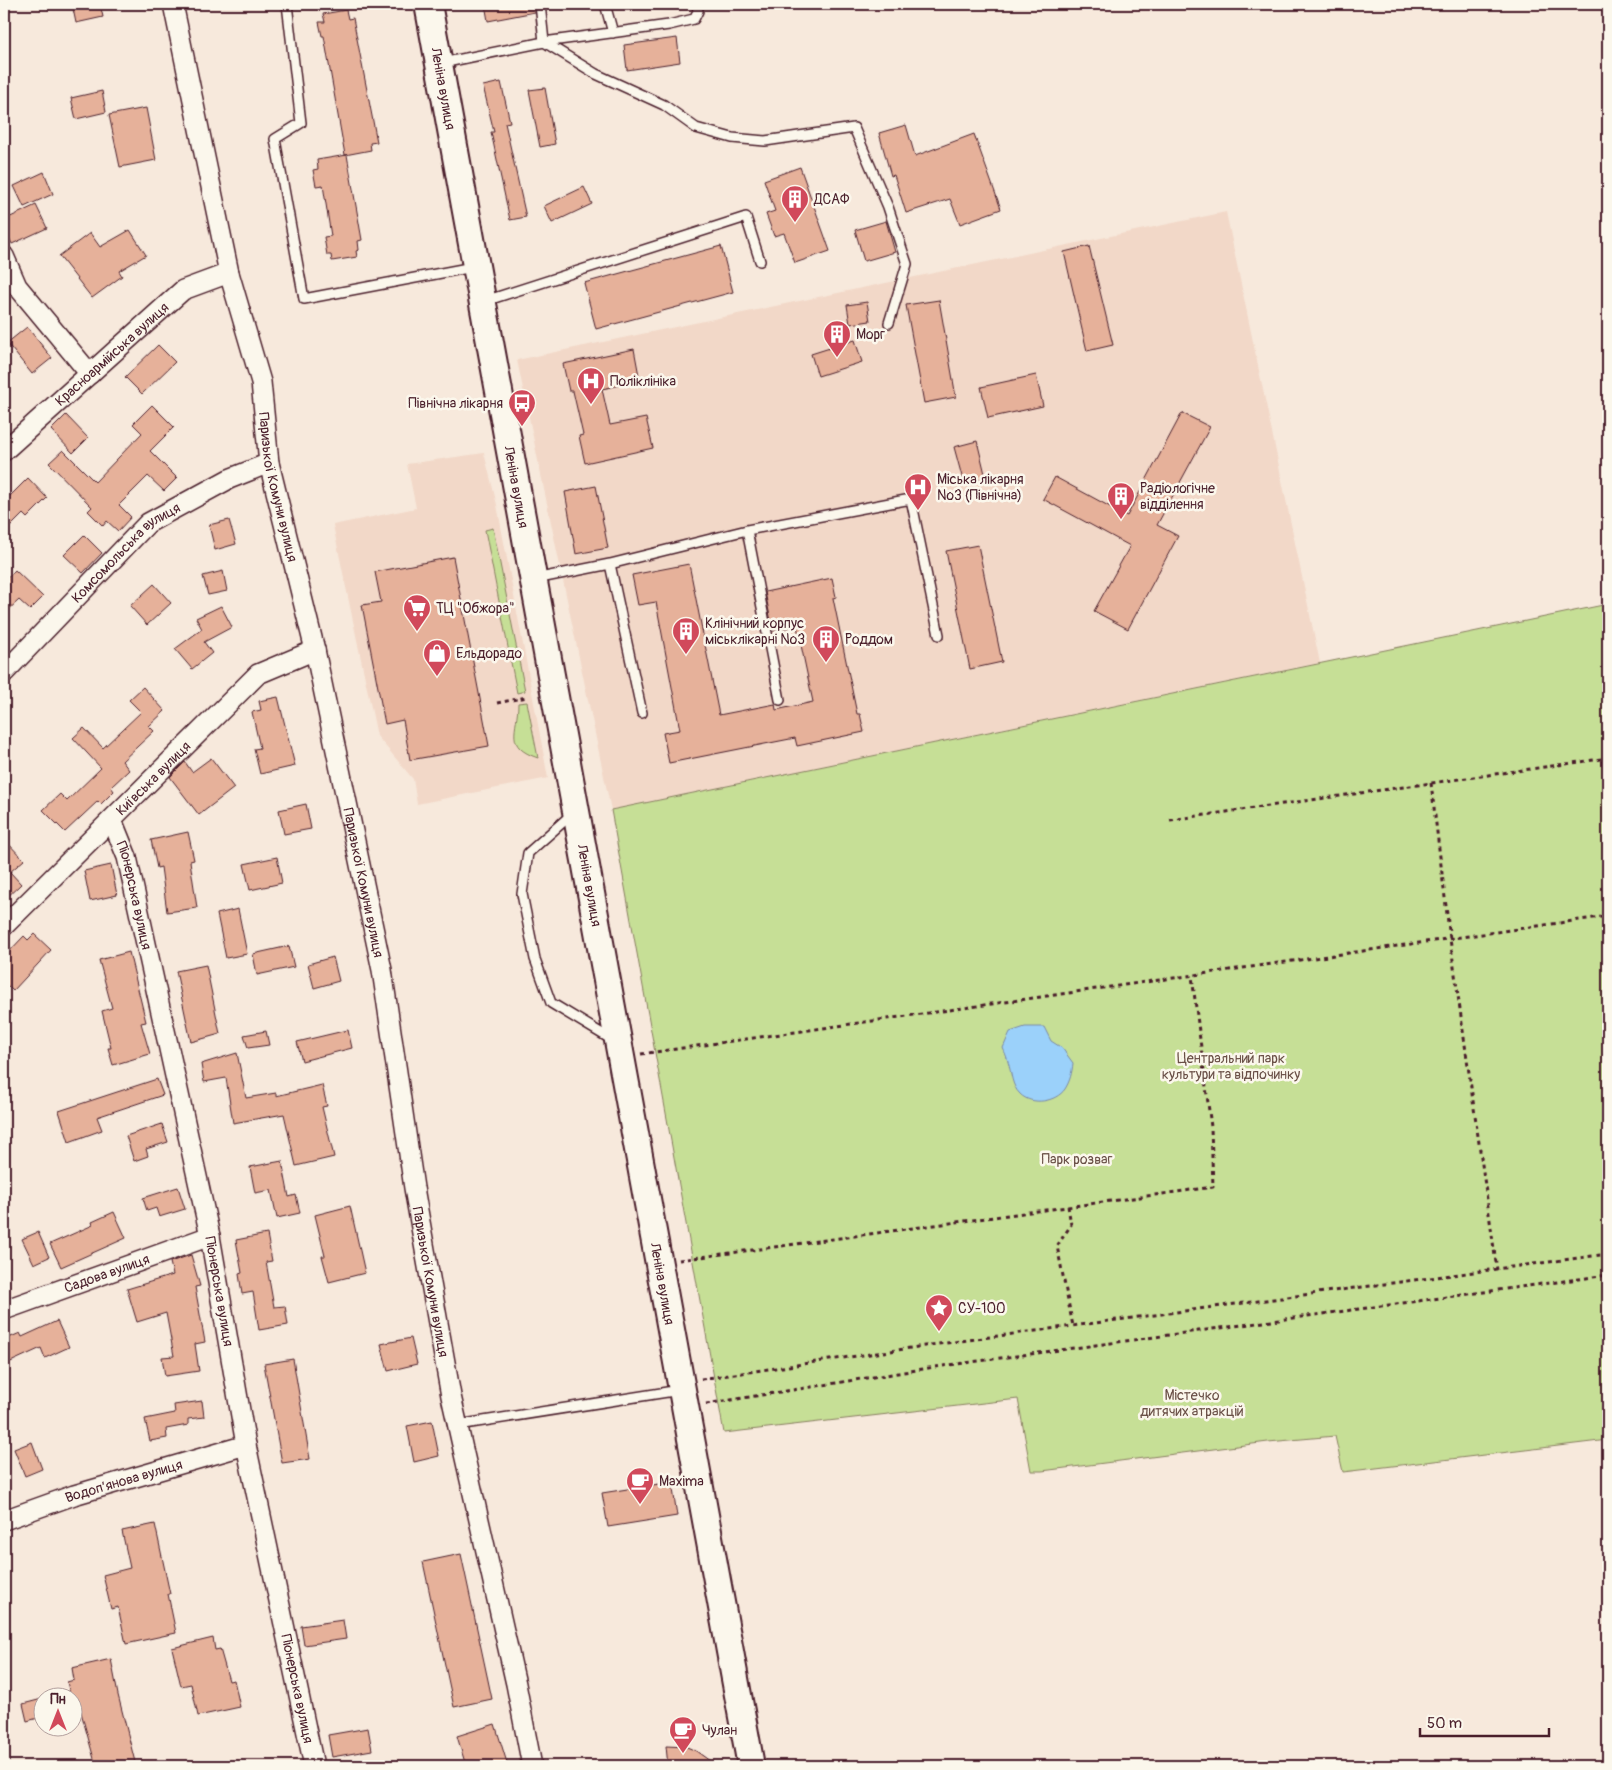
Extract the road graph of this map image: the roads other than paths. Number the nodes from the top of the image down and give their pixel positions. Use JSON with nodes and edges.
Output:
{"nodes":[{"id":1,"x":173,"y":4,"type":"edge"},
{"id":2,"x":287,"y":4,"type":"edge"},
{"id":3,"x":428,"y":4,"type":"edge"},
{"id":4,"x":540,"y":4,"type":"edge"},
{"id":5,"x":605,"y":4,"type":"edge"},
{"id":6,"x":697,"y":4,"type":"edge"},
{"id":7,"x":613,"y":33,"type":"junction"},
{"id":8,"x":544,"y":42,"type":"junction"},
{"id":9,"x":440,"y":63,"type":"junction"},
{"id":10,"x":4,"y":256,"type":"edge"},
{"id":11,"x":760,"y":261,"type":"dead end"},
{"id":12,"x":476,"y":266,"type":"junction"},
{"id":13,"x":229,"y":273,"type":"junction"},
{"id":14,"x":482,"y":302,"type":"junction"},
{"id":15,"x":889,"y":323,"type":"dead end"},
{"id":16,"x":90,"y":374,"type":"junction"},
{"id":17,"x":4,"y":451,"type":"edge"},
{"id":18,"x":270,"y":463,"type":"junction"},
{"id":19,"x":747,"y":530,"type":"junction"},
{"id":20,"x":610,"y":564,"type":"junction"},
{"id":21,"x":534,"y":580,"type":"junction"},
{"id":22,"x":939,"y":636,"type":"dead end"},
{"id":23,"x":315,"y":650,"type":"junction"},
{"id":24,"x":4,"y":673,"type":"edge"},
{"id":25,"x":780,"y":700,"type":"dead end"},
{"id":26,"x":642,"y":714,"type":"dead end"},
{"id":27,"x":576,"y":810,"type":"junction"},
{"id":28,"x":112,"y":820,"type":"junction"},
{"id":29,"x":4,"y":926,"type":"edge"},
{"id":30,"x":620,"y":1051,"type":"junction"},
{"id":31,"x":210,"y":1236,"type":"junction"},
{"id":32,"x":4,"y":1310,"type":"edge"},
{"id":33,"x":683,"y":1393,"type":"junction"},
{"id":34,"x":458,"y":1425,"type":"junction"},
{"id":35,"x":246,"y":1444,"type":"junction"},
{"id":36,"x":4,"y":1520,"type":"edge"},
{"id":37,"x":314,"y":1766,"type":"edge"},
{"id":38,"x":532,"y":1766,"type":"edge"},
{"id":39,"x":751,"y":1766,"type":"edge"}],
"edges":[{"from":1,"to":13,"type":"street","name":"Паризької Комуни вулиця"},
{"from":2,"to":12,"type":"lane"},
{"from":3,"to":9,"type":"main road","name":"Леніна вулиця"},
{"from":4,"to":8,"type":"lane"},
{"from":5,"to":7,"type":"lane"},
{"from":6,"to":7,"type":"lane"},
{"from":7,"to":8,"type":"lane"},
{"from":8,"to":9,"type":"lane"},
{"from":8,"to":15,"type":"lane"},
{"from":9,"to":12,"type":"main road","name":"Леніна вулиця"},
{"from":10,"to":16,"type":"street"},
{"from":11,"to":14,"type":"lane"},
{"from":12,"to":14,"type":"main road","name":"Леніна вулиця"},
{"from":13,"to":16,"type":"street","name":"Красноармійська вулиця"},
{"from":13,"to":18,"type":"street","name":"Паризької Комуни вулиця"},
{"from":14,"to":21,"type":"main road","name":"Леніна вулиця"},
{"from":16,"to":17,"type":"street","name":"Красноармійська вулиця"},
{"from":18,"to":23,"type":"street","name":"Паризької Комуни вулиця"},
{"from":18,"to":24,"type":"street","name":"Комсомольська вулиця"},
{"from":19,"to":20,"type":"lane"},
{"from":19,"to":22,"type":"lane"},
{"from":19,"to":25,"type":"lane"},
{"from":20,"to":21,"type":"lane"},
{"from":20,"to":26,"type":"lane"},
{"from":21,"to":27,"type":"main road","name":"Леніна вулиця"},
{"from":23,"to":28,"type":"street","name":"Київська вулиця"},
{"from":23,"to":34,"type":"street","name":"Паризької Комуни вулиця"},
{"from":27,"to":30,"type":"main road","name":"Леніна вулиця"},
{"from":27,"to":30,"type":"lane"},
{"from":28,"to":29,"type":"street","name":"Київська вулиця"},
{"from":28,"to":31,"type":"street","name":"Піонерська вулиця"},
{"from":30,"to":33,"type":"main road","name":"Леніна вулиця"},
{"from":31,"to":32,"type":"street","name":"Садова вулиця"},
{"from":31,"to":35,"type":"street","name":"Піонерська вулиця"},
{"from":33,"to":34,"type":"lane"},
{"from":33,"to":39,"type":"main road","name":"Леніна вулиця"},
{"from":34,"to":38,"type":"street","name":"Паризької Комуни вулиця"},
{"from":35,"to":36,"type":"street","name":"Водоп’янова вулиця"},
{"from":35,"to":37,"type":"street","name":"Піонерська вулиця"}]}
